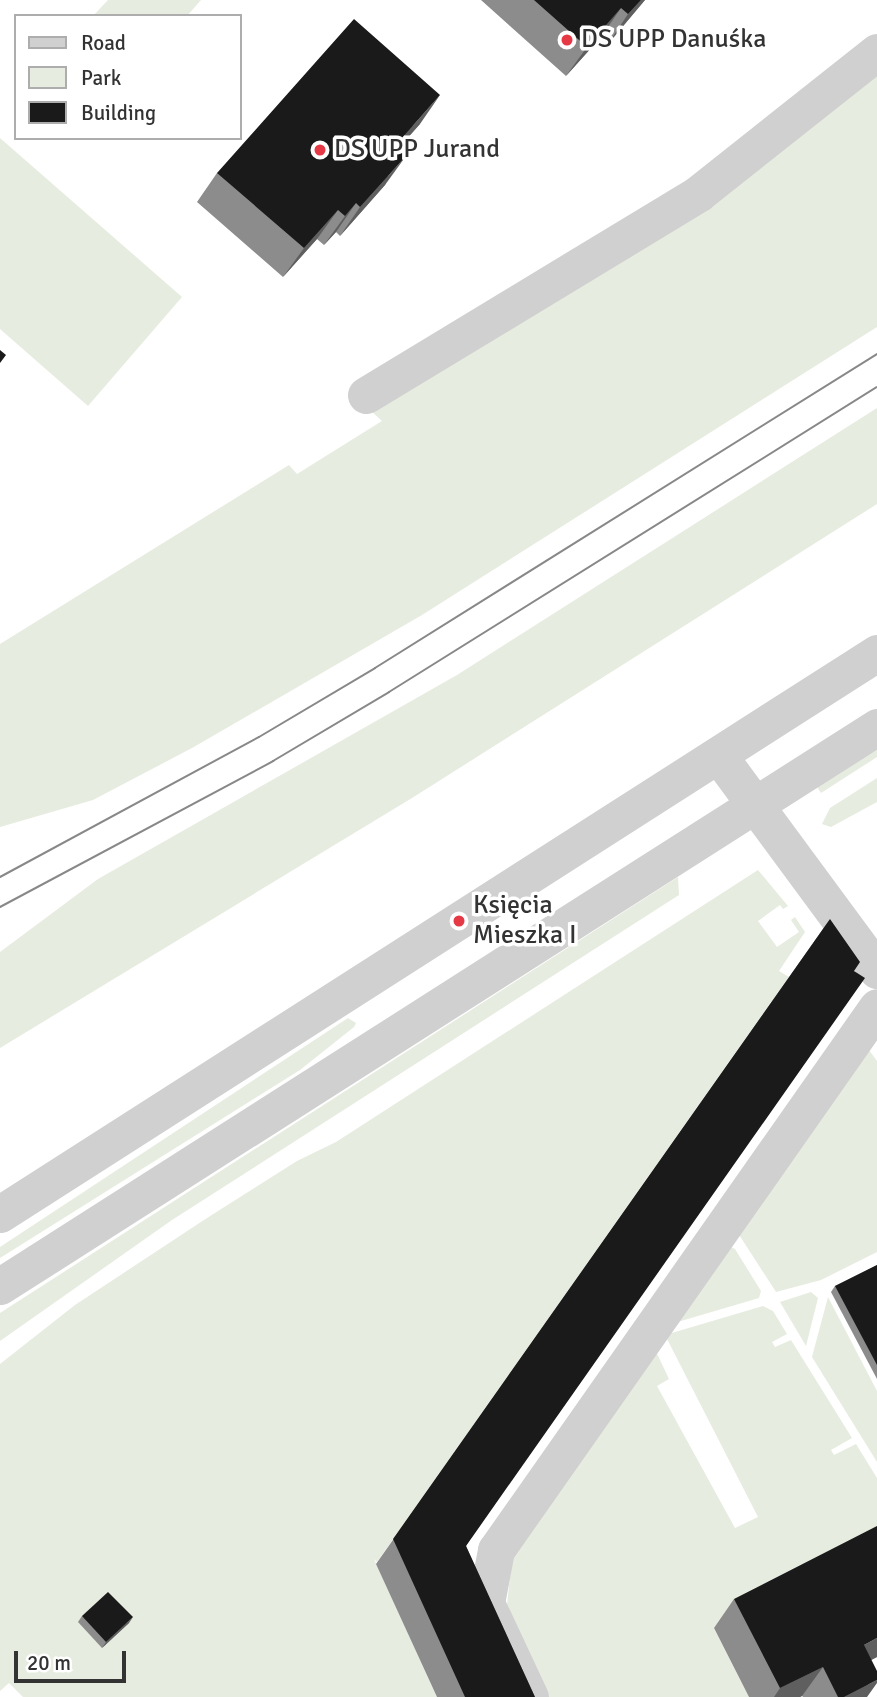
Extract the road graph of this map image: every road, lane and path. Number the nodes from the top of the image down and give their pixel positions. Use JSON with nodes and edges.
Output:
{"nodes":[{"id":1,"x":877,"y":52,"type":"edge"},
{"id":2,"x":366,"y":395,"type":"dead end"},
{"id":3,"x":877,"y":653,"type":"edge"},
{"id":4,"x":877,"y":727,"type":"edge"},
{"id":5,"x":719,"y":756,"type":"junction"},
{"id":6,"x":758,"y":803,"type":"junction"},
{"id":7,"x":877,"y":970,"type":"edge"},
{"id":8,"x":877,"y":1007,"type":"edge"},
{"id":9,"x":0,"y":1214,"type":"edge"},
{"id":10,"x":0,"y":1286,"type":"edge"},
{"id":11,"x":530,"y":1697,"type":"edge"}],
"edges":[{"from":1,"to":2,"type":"street"},
{"from":3,"to":5,"type":"street"},
{"from":4,"to":6,"type":"street"},
{"from":5,"to":6,"type":"street"},
{"from":5,"to":9,"type":"street"},
{"from":6,"to":7,"type":"street"},
{"from":6,"to":10,"type":"street"},
{"from":8,"to":11,"type":"street"}]}
